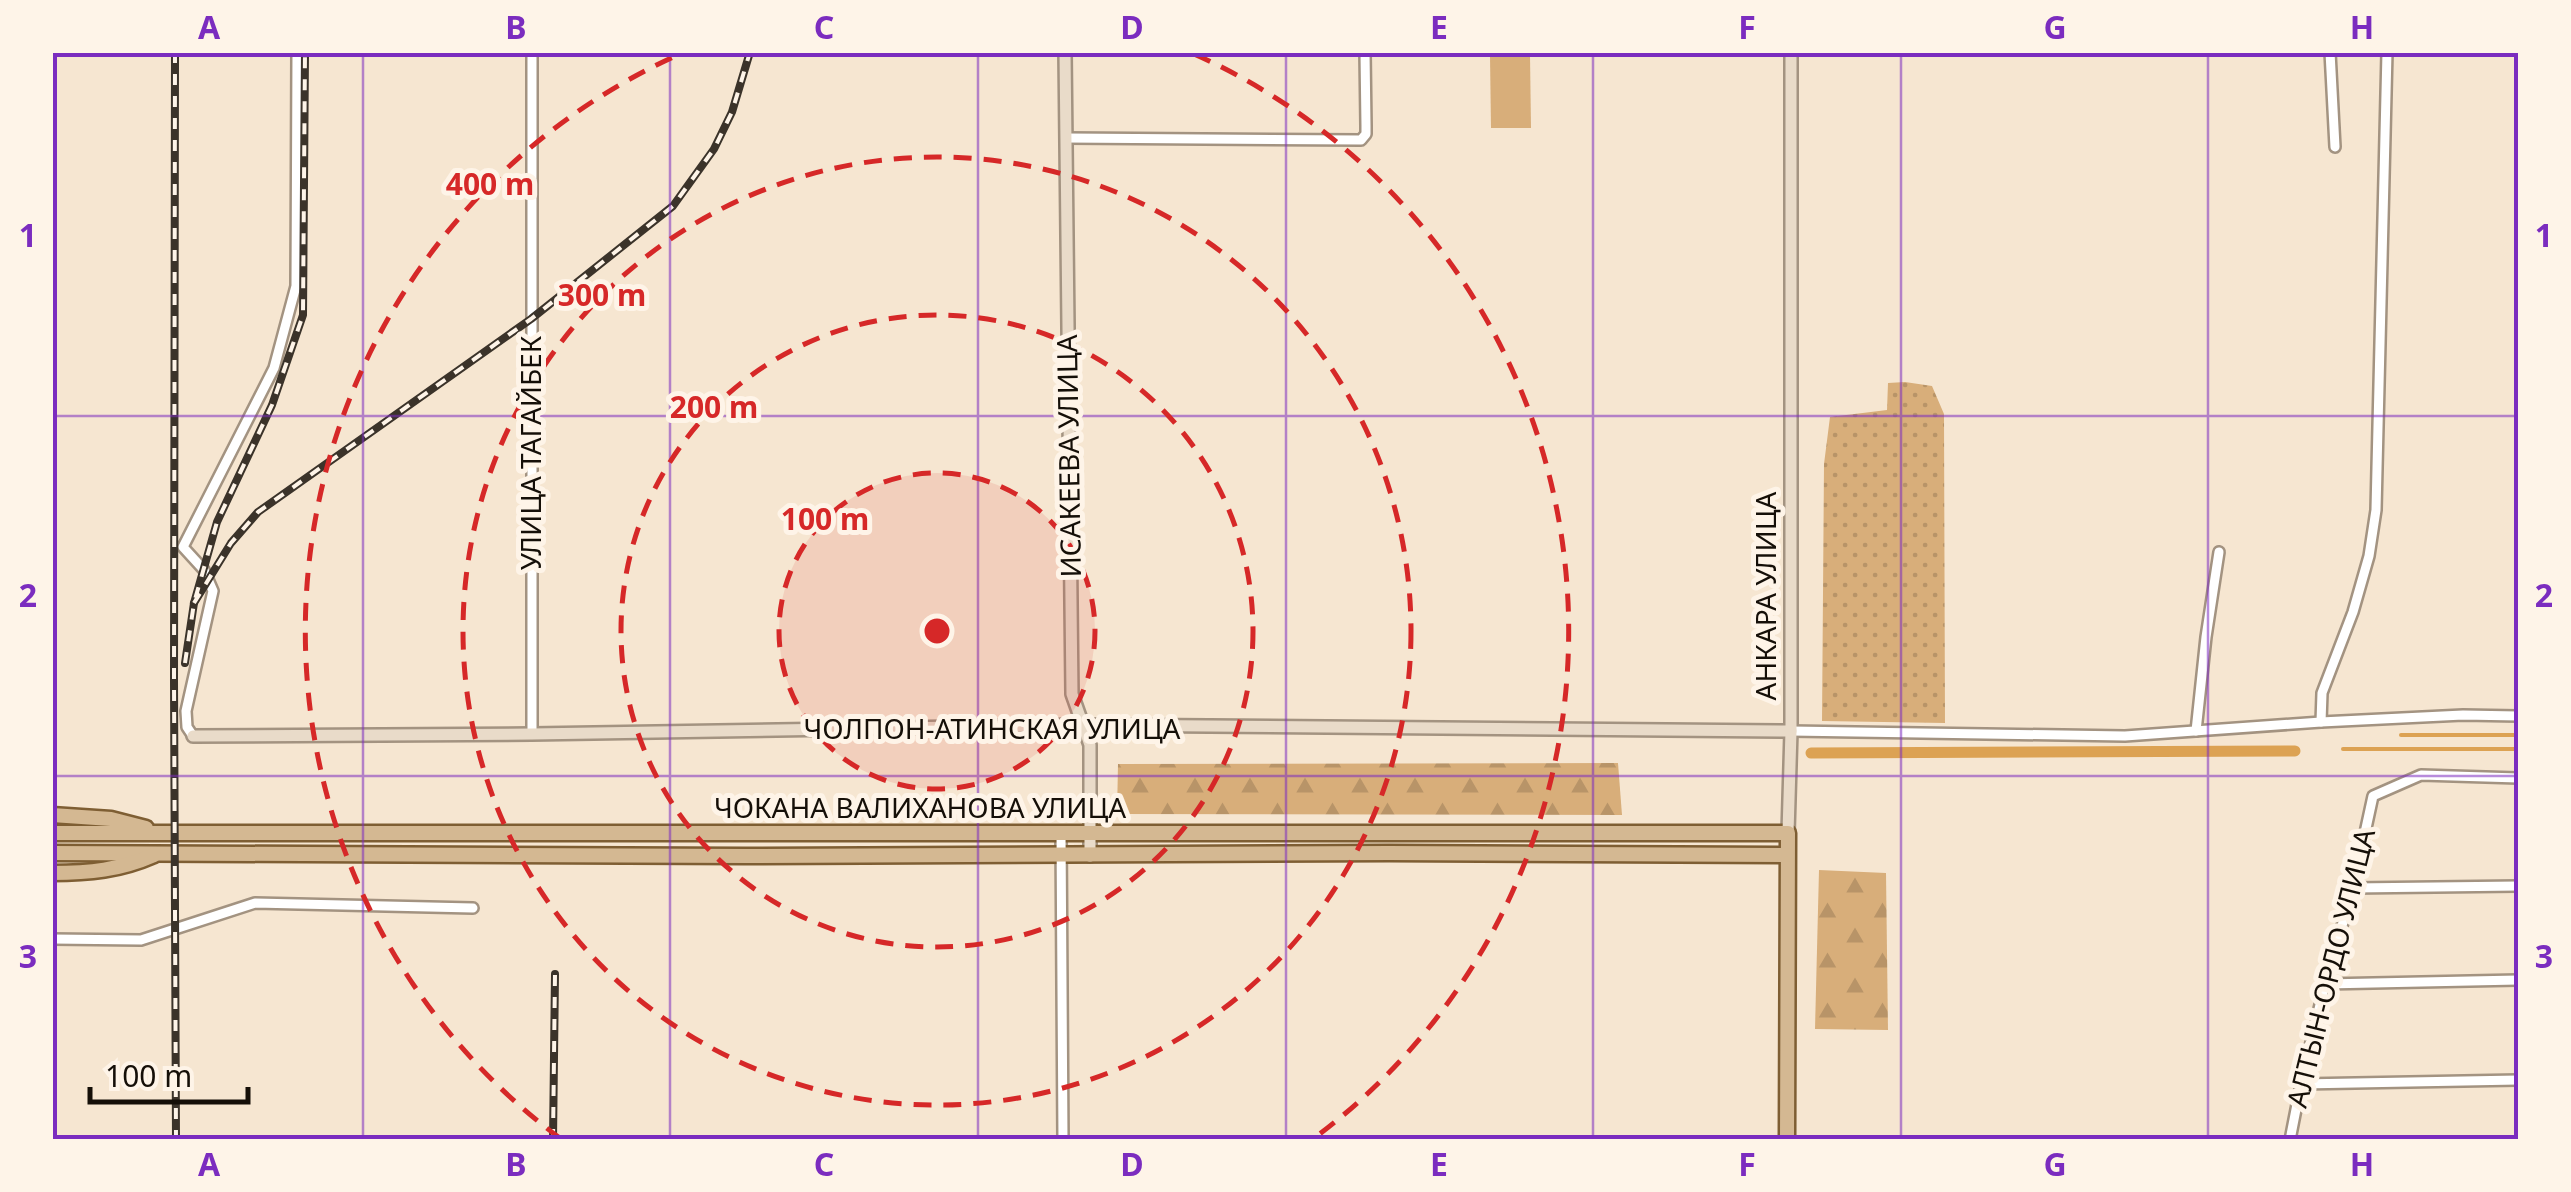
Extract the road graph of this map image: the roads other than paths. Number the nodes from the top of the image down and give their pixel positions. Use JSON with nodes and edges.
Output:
{"nodes":[{"id":1,"x":297,"y":52,"type":"edge"},
{"id":2,"x":532,"y":52,"type":"edge"},
{"id":3,"x":1065,"y":52,"type":"edge"},
{"id":4,"x":1365,"y":52,"type":"edge"},
{"id":5,"x":1791,"y":52,"type":"edge"},
{"id":6,"x":2330,"y":52,"type":"edge"},
{"id":7,"x":2387,"y":52,"type":"edge"},
{"id":8,"x":1066,"y":138,"type":"junction"},
{"id":9,"x":2335,"y":147,"type":"dead end"},
{"id":10,"x":2219,"y":552,"type":"dead end"},
{"id":11,"x":2518,"y":716,"type":"edge"},
{"id":12,"x":2321,"y":722,"type":"junction"},
{"id":13,"x":1084,"y":726,"type":"junction"},
{"id":14,"x":1791,"y":730,"type":"junction"},
{"id":15,"x":2196,"y":731,"type":"junction"},
{"id":16,"x":532,"y":734,"type":"junction"},
{"id":17,"x":193,"y":736,"type":"joint"},
{"id":18,"x":2518,"y":778,"type":"edge"},
{"id":19,"x":52,"y":815,"type":"edge"},
{"id":20,"x":1061,"y":832,"type":"junction"},
{"id":21,"x":1090,"y":832,"type":"junction"},
{"id":22,"x":1389,"y":832,"type":"junction"},
{"id":23,"x":52,"y":833,"type":"edge"},
{"id":24,"x":161,"y":833,"type":"junction"},
{"id":25,"x":745,"y":833,"type":"junction"},
{"id":26,"x":1788,"y":833,"type":"junction"},
{"id":27,"x":160,"y":852,"type":"junction"},
{"id":28,"x":52,"y":853,"type":"edge"},
{"id":29,"x":1389,"y":853,"type":"junction"},
{"id":30,"x":1788,"y":855,"type":"junction"},
{"id":31,"x":745,"y":856,"type":"junction"},
{"id":32,"x":1062,"y":856,"type":"junction"},
{"id":33,"x":1090,"y":856,"type":"junction"},
{"id":34,"x":52,"y":873,"type":"edge"},
{"id":35,"x":2518,"y":886,"type":"edge"},
{"id":36,"x":2353,"y":888,"type":"junction"},
{"id":37,"x":473,"y":908,"type":"dead end"},
{"id":38,"x":52,"y":939,"type":"edge"},
{"id":39,"x":2518,"y":980,"type":"edge"},
{"id":40,"x":2325,"y":984,"type":"junction"},
{"id":41,"x":2518,"y":1080,"type":"edge"},
{"id":42,"x":2300,"y":1084,"type":"junction"},
{"id":43,"x":1063,"y":1140,"type":"edge"},
{"id":44,"x":1787,"y":1140,"type":"edge"},
{"id":45,"x":2290,"y":1140,"type":"edge"}],
"edges":[{"from":1,"to":17,"type":"street"},
{"from":2,"to":16,"type":"street","name":"УЛИЦА ТАГАЙБЕК"},
{"from":3,"to":8,"type":"street","name":"ИСАКЕЕВА УЛИЦА"},
{"from":4,"to":8,"type":"street"},
{"from":5,"to":14,"type":"street","name":"АНКАРА УЛИЦА"},
{"from":6,"to":9,"type":"street"},
{"from":7,"to":12,"type":"street"},
{"from":8,"to":13,"type":"street","name":"ИСАКЕЕВА УЛИЦА"},
{"from":10,"to":15,"type":"street"},
{"from":11,"to":12,"type":"street"},
{"from":12,"to":15,"type":"street"},
{"from":13,"to":14,"type":"street","name":"ЧОЛПОН-АТИНСКАЯ УЛИЦА"},
{"from":13,"to":16,"type":"street","name":"ЧОЛПОН-АТИНСКАЯ УЛИЦА"},
{"from":13,"to":21,"type":"street","name":"ИСАКЕЕВА УЛИЦА"},
{"from":14,"to":15,"type":"street"},
{"from":14,"to":26,"type":"street","name":"АНКАРА УЛИЦА"},
{"from":16,"to":17,"type":"street","name":"ЧОЛПОН-АТИНСКАЯ УЛИЦА"},
{"from":18,"to":36,"type":"street","name":"АЛТЫН-ОРДО УЛИЦА"},
{"from":19,"to":24,"type":"main road"},
{"from":20,"to":21,"type":"main road","name":"ЧОКАНА ВАЛИХАНОВА УЛИЦА"},
{"from":20,"to":25,"type":"main road","name":"ЧОКАНА ВАЛИХАНОВА УЛИЦА"},
{"from":20,"to":32,"type":"street"},
{"from":21,"to":22,"type":"main road","name":"ЧОКАНА ВАЛИХАНОВА УЛИЦА"},
{"from":21,"to":33,"type":"street","name":"ИСАКЕЕВА УЛИЦА"},
{"from":22,"to":26,"type":"main road","name":"ЧОКАНА ВАЛИХАНОВА УЛИЦА"},
{"from":22,"to":29,"type":"main road"},
{"from":23,"to":24,"type":"main road","name":"ЧОКАНА ВАЛИХАНОВА УЛИЦА"},
{"from":24,"to":25,"type":"main road","name":"ЧОКАНА ВАЛИХАНОВА УЛИЦА"},
{"from":25,"to":31,"type":"main road"},
{"from":26,"to":30,"type":"main road","name":"АНКАРА УЛИЦА"},
{"from":27,"to":28,"type":"main road","name":"ЧОКАНА ВАЛИХАНОВА УЛИЦА"},
{"from":27,"to":31,"type":"main road","name":"ЧОКАНА ВАЛИХАНОВА УЛИЦА"},
{"from":27,"to":34,"type":"main road"},
{"from":29,"to":30,"type":"main road","name":"ЧОКАНА ВАЛИХАНОВА УЛИЦА"},
{"from":29,"to":33,"type":"main road","name":"ЧОКАНА ВАЛИХАНОВА УЛИЦА"},
{"from":30,"to":44,"type":"main road","name":"АНКАРА УЛИЦА"},
{"from":31,"to":32,"type":"main road","name":"ЧОКАНА ВАЛИХАНОВА УЛИЦА"},
{"from":32,"to":33,"type":"main road","name":"ЧОКАНА ВАЛИХАНОВА УЛИЦА"},
{"from":32,"to":43,"type":"street"},
{"from":35,"to":36,"type":"street"},
{"from":36,"to":40,"type":"street","name":"АЛТЫН-ОРДО УЛИЦА"},
{"from":37,"to":38,"type":"street"},
{"from":39,"to":40,"type":"street"},
{"from":40,"to":42,"type":"street","name":"АЛТЫН-ОРДО УЛИЦА"},
{"from":41,"to":42,"type":"street"},
{"from":42,"to":45,"type":"street","name":"АЛТЫН-ОРДО УЛИЦА"}]}
